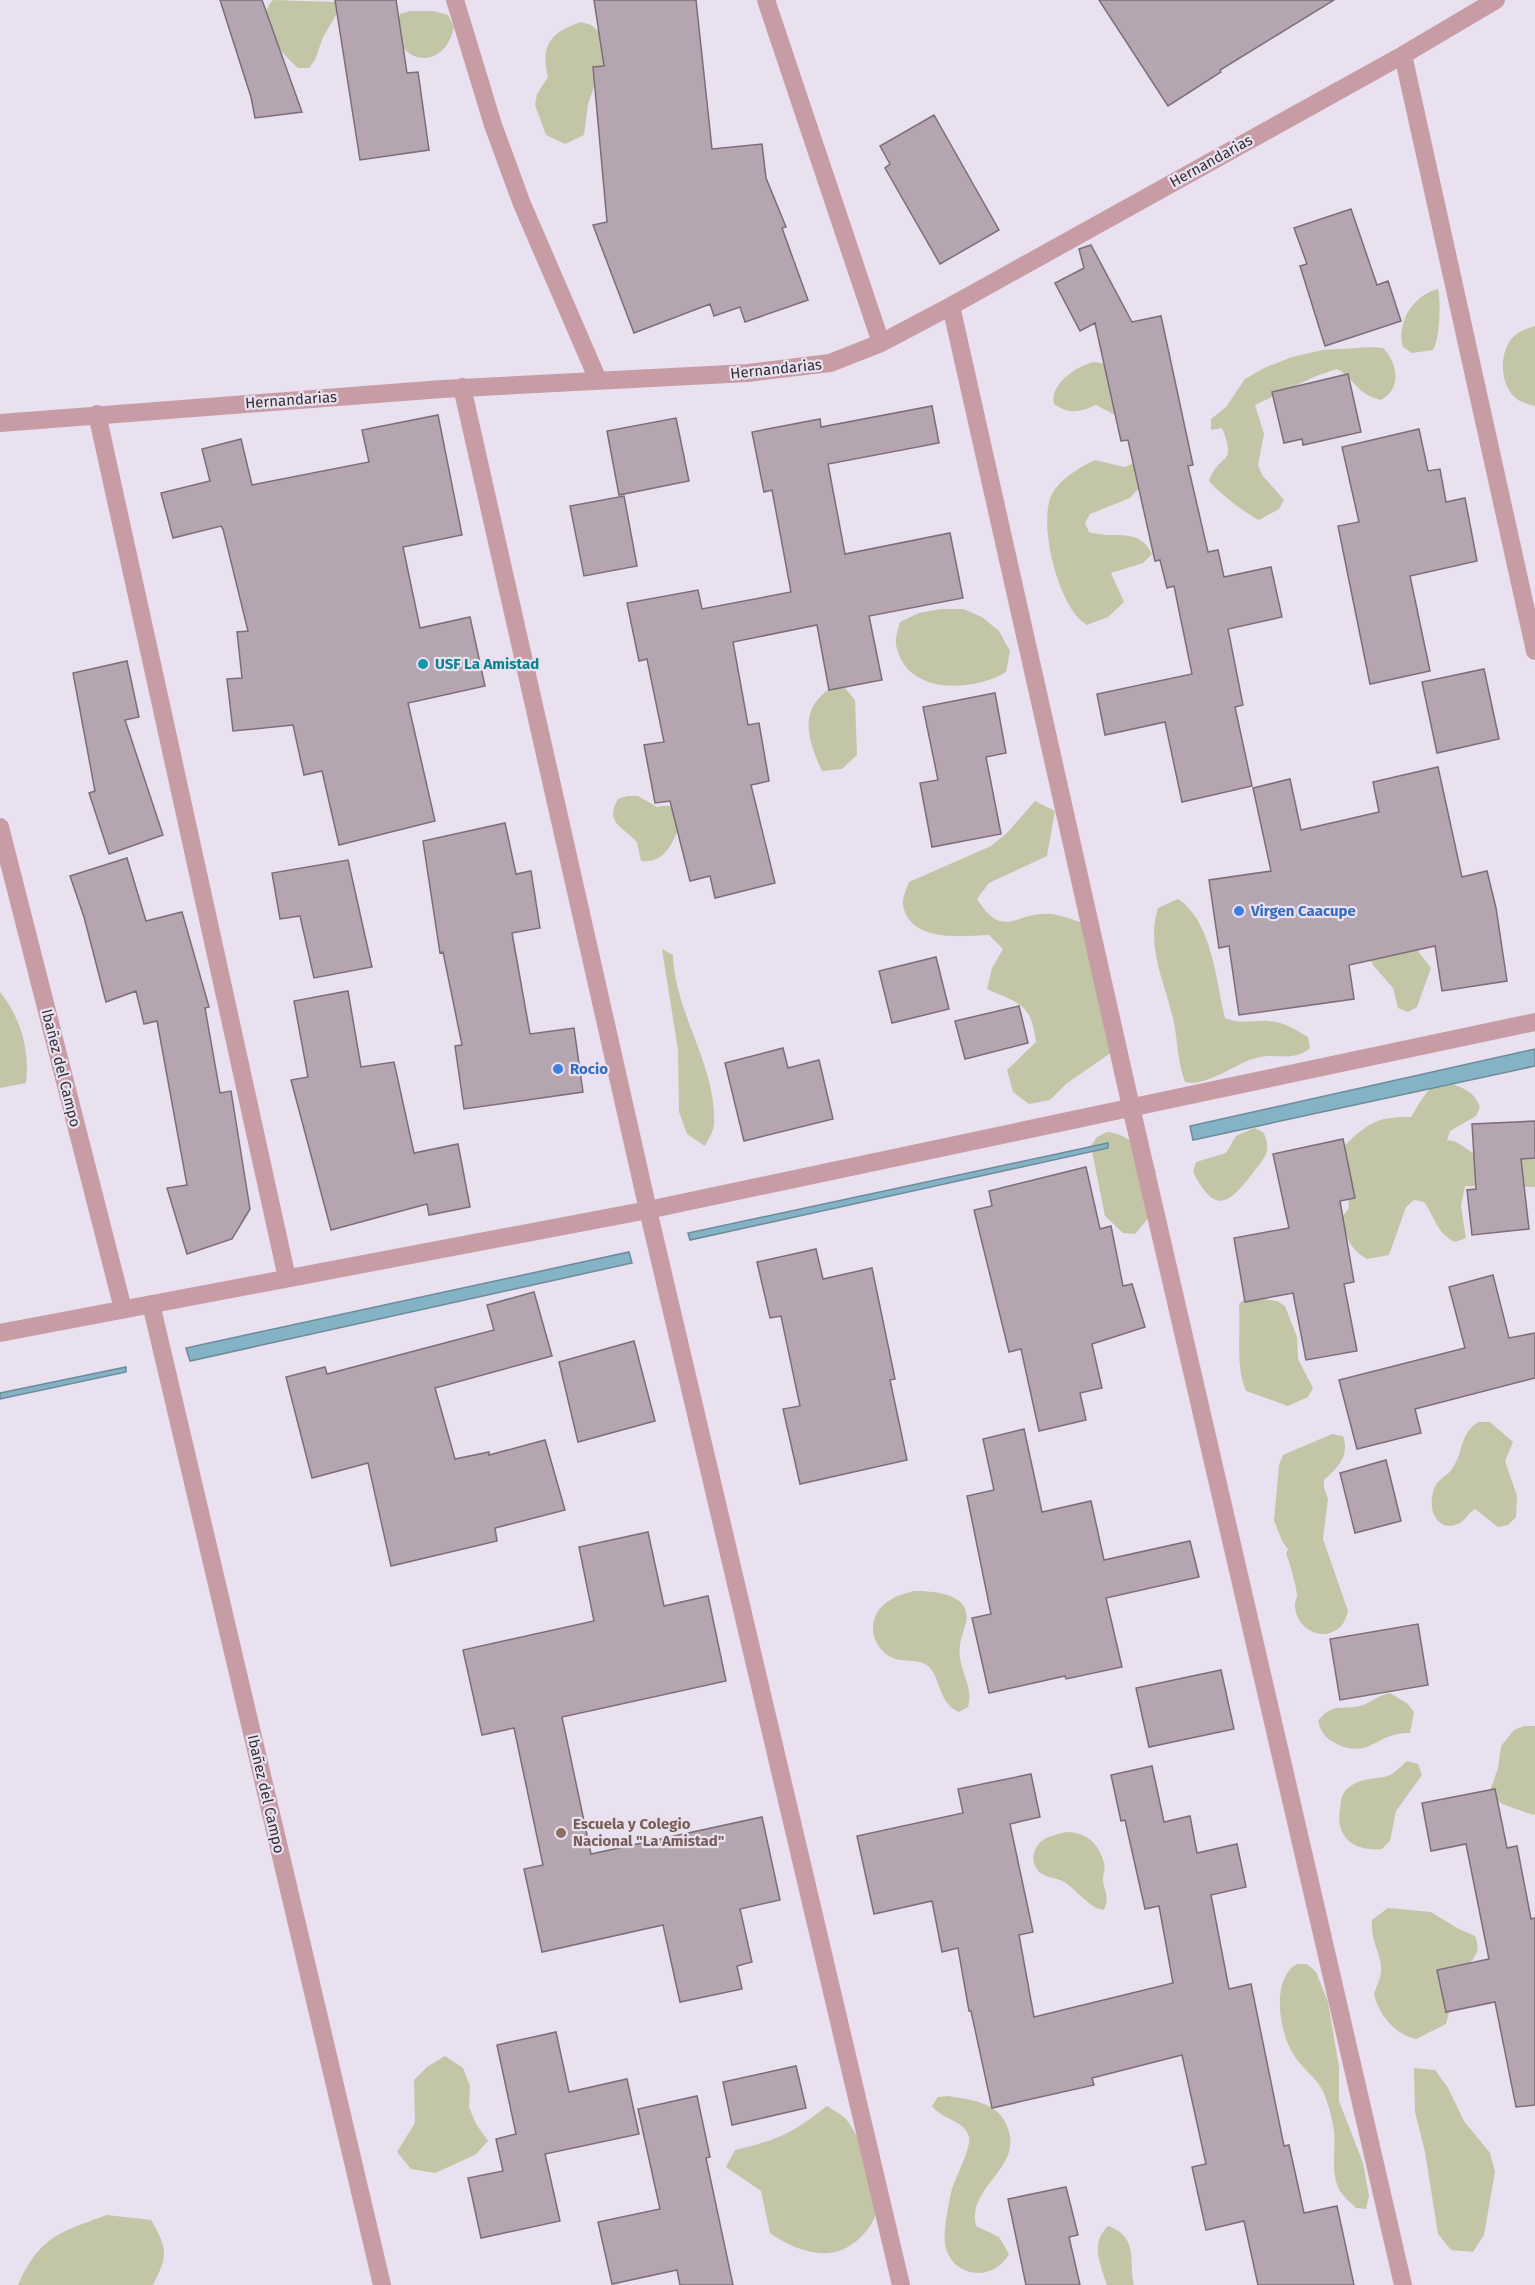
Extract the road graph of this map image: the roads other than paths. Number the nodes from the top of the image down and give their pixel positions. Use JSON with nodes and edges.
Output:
{"nodes":[{"id":1,"x":454,"y":0,"type":"edge"},
{"id":2,"x":766,"y":0,"type":"edge"},
{"id":3,"x":1496,"y":0,"type":"edge"},
{"id":4,"x":1403,"y":55,"type":"junction"},
{"id":5,"x":951,"y":306,"type":"junction"},
{"id":6,"x":881,"y":343,"type":"junction"},
{"id":7,"x":598,"y":380,"type":"junction"},
{"id":8,"x":462,"y":387,"type":"junction"},
{"id":9,"x":97,"y":414,"type":"junction"},
{"id":10,"x":0,"y":423,"type":"edge"},
{"id":11,"x":1535,"y":651,"type":"edge"},
{"id":12,"x":0,"y":826,"type":"edge"},
{"id":13,"x":1535,"y":1022,"type":"edge"},
{"id":14,"x":1131,"y":1107,"type":"junction"},
{"id":15,"x":648,"y":1210,"type":"junction"},
{"id":16,"x":287,"y":1278,"type":"junction"},
{"id":17,"x":151,"y":1304,"type":"junction"},
{"id":18,"x":123,"y":1309,"type":"junction"},
{"id":19,"x":0,"y":1334,"type":"edge"},
{"id":20,"x":382,"y":2285,"type":"edge"},
{"id":21,"x":902,"y":2285,"type":"edge"},
{"id":22,"x":1403,"y":2285,"type":"edge"}],
"edges":[{"from":1,"to":7,"type":"street"},
{"from":2,"to":6,"type":"street"},
{"from":3,"to":4,"type":"street","name":"Hernandarias"},
{"from":4,"to":5,"type":"street","name":"Hernandarias"},
{"from":4,"to":11,"type":"street"},
{"from":5,"to":6,"type":"street","name":"Hernandarias"},
{"from":5,"to":14,"type":"street"},
{"from":6,"to":7,"type":"street","name":"Hernandarias"},
{"from":7,"to":8,"type":"street","name":"Hernandarias"},
{"from":8,"to":9,"type":"street","name":"Hernandarias"},
{"from":8,"to":15,"type":"street"},
{"from":9,"to":10,"type":"street","name":"Hernandarias"},
{"from":9,"to":16,"type":"street"},
{"from":12,"to":18,"type":"street","name":"Ibañez del Campo"},
{"from":13,"to":14,"type":"street"},
{"from":14,"to":15,"type":"street"},
{"from":14,"to":22,"type":"street"},
{"from":15,"to":16,"type":"street"},
{"from":15,"to":21,"type":"street"},
{"from":16,"to":17,"type":"street"},
{"from":17,"to":18,"type":"street"},
{"from":17,"to":20,"type":"street","name":"Ibañez del Campo"},
{"from":18,"to":19,"type":"street"}]}
